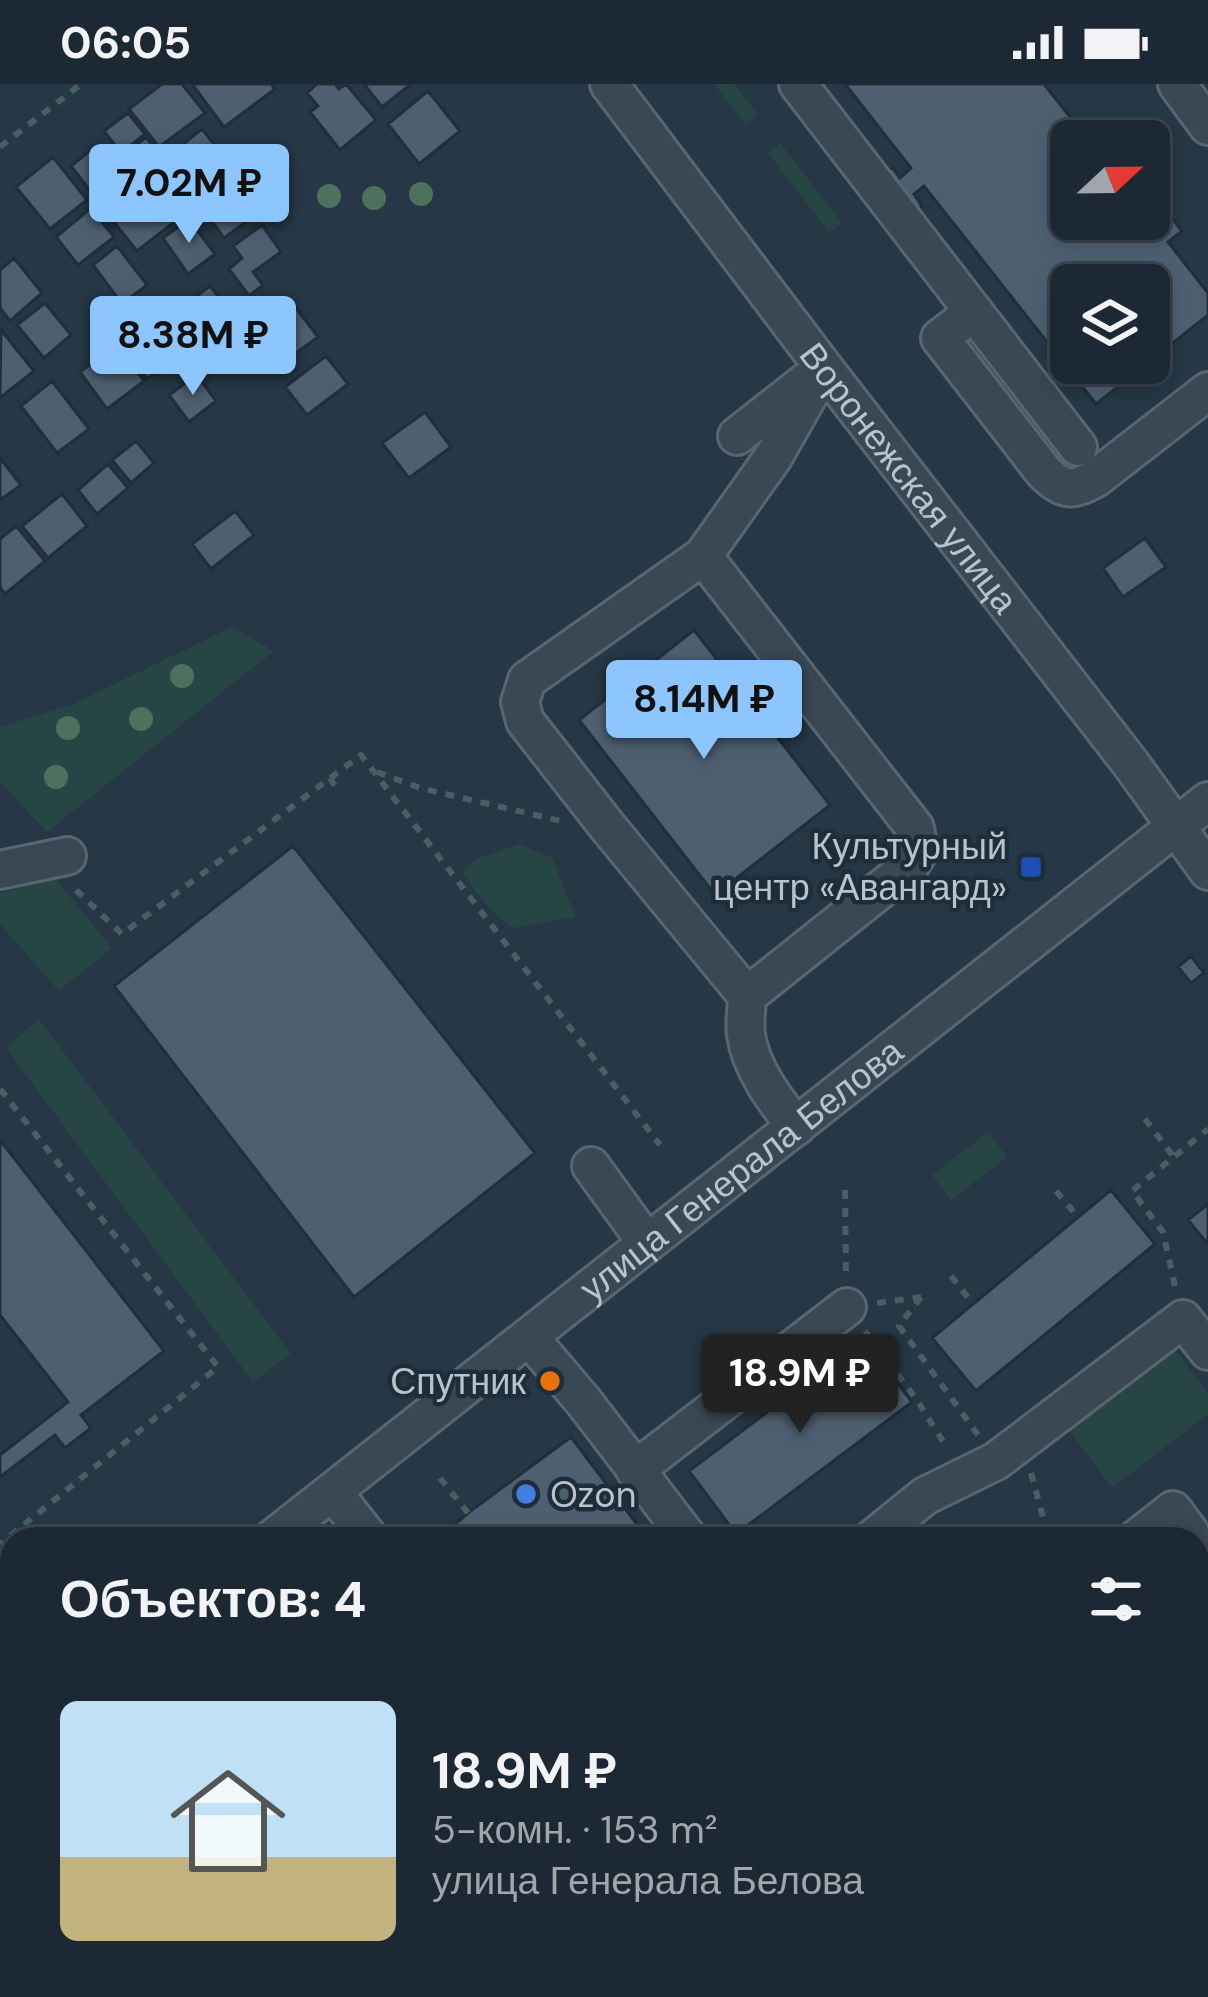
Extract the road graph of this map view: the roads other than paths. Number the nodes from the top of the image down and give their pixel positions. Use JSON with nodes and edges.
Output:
{"nodes":[{"id":1,"x":609,"y":84,"type":"edge"},
{"id":2,"x":798,"y":84,"type":"edge"},
{"id":3,"x":1177,"y":84,"type":"edge"},
{"id":4,"x":1208,"y":126,"type":"edge"},
{"id":5,"x":974,"y":313,"type":"junction"},
{"id":6,"x":824,"y":368,"type":"junction"},
{"id":7,"x":1208,"y":391,"type":"edge"},
{"id":8,"x":737,"y":436,"type":"dead end"},
{"id":9,"x":1078,"y":447,"type":"dead end"},
{"id":10,"x":704,"y":556,"type":"junction"},
{"id":11,"x":1208,"y":801,"type":"edge"},
{"id":12,"x":1176,"y":826,"type":"junction"},
{"id":13,"x":66,"y":868,"type":"road end"},
{"id":14,"x":0,"y":870,"type":"edge"},
{"id":15,"x":1208,"y":871,"type":"edge"},
{"id":16,"x":747,"y":996,"type":"junction"},
{"id":17,"x":796,"y":1126,"type":"junction"},
{"id":18,"x":592,"y":1166,"type":"dead end"},
{"id":19,"x":647,"y":1243,"type":"junction"},
{"id":20,"x":847,"y":1307,"type":"road end"},
{"id":21,"x":529,"y":1337,"type":"junction"},
{"id":22,"x":1208,"y":1351,"type":"edge"},
{"id":23,"x":635,"y":1470,"type":"junction"},
{"id":24,"x":333,"y":1492,"type":"junction"},
{"id":25,"x":288,"y":1527,"type":"edge"},
{"id":26,"x":361,"y":1527,"type":"edge"},
{"id":27,"x":679,"y":1527,"type":"edge"},
{"id":28,"x":887,"y":1527,"type":"edge"},
{"id":29,"x":1151,"y":1527,"type":"edge"},
{"id":30,"x":1187,"y":1527,"type":"edge"}],
"edges":[{"from":1,"to":6,"type":"street","name":"Воронежская улица"},
{"from":2,"to":5,"type":"street"},
{"from":3,"to":4,"type":"street"},
{"from":5,"to":7,"type":"street"},
{"from":5,"to":9,"type":"street"},
{"from":6,"to":8,"type":"street"},
{"from":6,"to":10,"type":"street"},
{"from":6,"to":12,"type":"street","name":"Воронежская улица"},
{"from":10,"to":16,"type":"street"},
{"from":10,"to":16,"type":"street"},
{"from":11,"to":12,"type":"street","name":"улица Генерала Белова"},
{"from":12,"to":15,"type":"street","name":"Воронежская улица"},
{"from":12,"to":17,"type":"street","name":"улица Генерала Белова"},
{"from":13,"to":14,"type":"street"},
{"from":16,"to":17,"type":"street"},
{"from":17,"to":19,"type":"street","name":"улица Генерала Белова"},
{"from":18,"to":19,"type":"street"},
{"from":19,"to":21,"type":"street","name":"улица Генерала Белова"},
{"from":20,"to":23,"type":"street"},
{"from":21,"to":23,"type":"street"},
{"from":21,"to":24,"type":"street","name":"улица Генерала Белова"},
{"from":22,"to":28,"type":"street"},
{"from":23,"to":27,"type":"street"},
{"from":24,"to":25,"type":"street","name":"улица Генерала Белова"},
{"from":24,"to":26,"type":"street"},
{"from":29,"to":30,"type":"street"}]}
